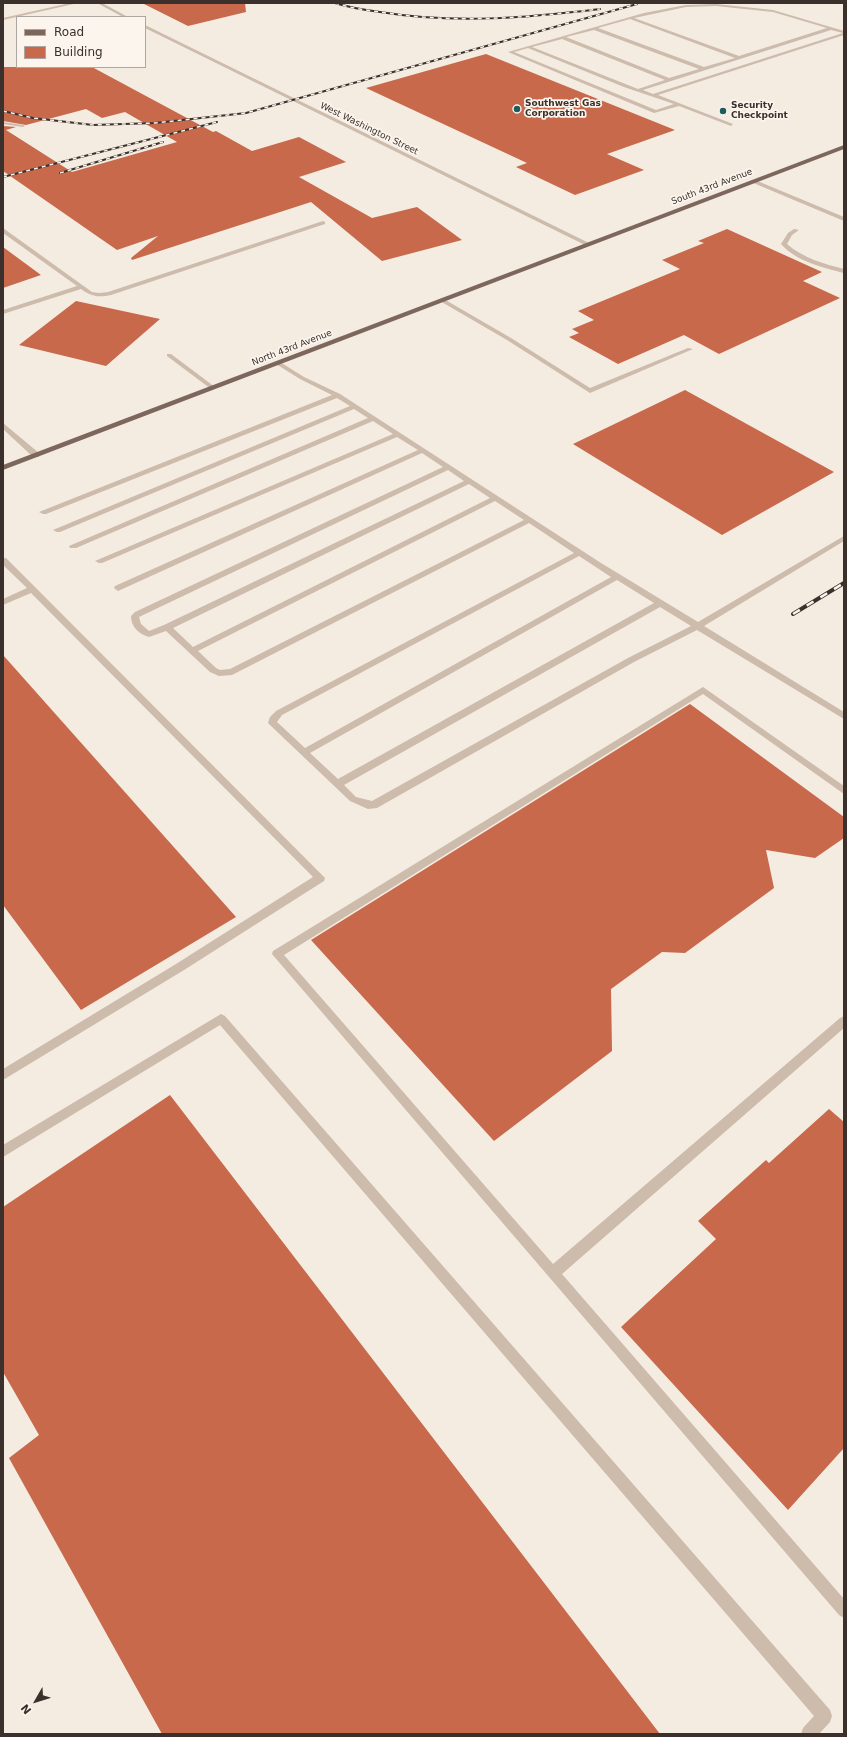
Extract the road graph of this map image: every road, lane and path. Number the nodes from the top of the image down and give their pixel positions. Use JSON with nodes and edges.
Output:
{"nodes":[{"id":1,"x":76,"y":3,"type":"edge"},
{"id":2,"x":99,"y":3,"type":"edge"},
{"id":3,"x":16,"y":16,"type":"edge"},
{"id":4,"x":17,"y":16,"type":"edge"},
{"id":5,"x":124,"y":16,"type":"edge"},
{"id":6,"x":630,"y":18,"type":"junction"},
{"id":7,"x":3,"y":19,"type":"edge"},
{"id":8,"x":146,"y":26,"type":"edge"},
{"id":9,"x":593,"y":28,"type":"junction"},
{"id":10,"x":832,"y":28,"type":"junction"},
{"id":11,"x":844,"y":33,"type":"edge"},
{"id":12,"x":561,"y":37,"type":"junction"},
{"id":13,"x":528,"y":47,"type":"junction"},
{"id":14,"x":740,"y":58,"type":"junction"},
{"id":15,"x":704,"y":69,"type":"junction"},
{"id":16,"x":670,"y":80,"type":"junction"},
{"id":17,"x":638,"y":90,"type":"junction"},
{"id":18,"x":654,"y":95,"type":"junction"},
{"id":19,"x":678,"y":104,"type":"junction"},
{"id":20,"x":3,"y":123,"type":"edge"},
{"id":21,"x":731,"y":125,"type":"dead end"},
{"id":22,"x":23,"y":126,"type":"dead end"},
{"id":23,"x":844,"y":147,"type":"edge"},
{"id":24,"x":753,"y":181,"type":"junction"},
{"id":25,"x":844,"y":219,"type":"edge"},
{"id":26,"x":323,"y":223,"type":"dead end"},
{"id":27,"x":3,"y":230,"type":"edge"},
{"id":28,"x":796,"y":230,"type":"dead end"},
{"id":29,"x":587,"y":244,"type":"junction"},
{"id":30,"x":844,"y":271,"type":"edge"},
{"id":31,"x":81,"y":287,"type":"junction"},
{"id":32,"x":442,"y":300,"type":"junction"},
{"id":33,"x":3,"y":312,"type":"edge"},
{"id":34,"x":690,"y":349,"type":"dead end"},
{"id":35,"x":169,"y":356,"type":"dead end"},
{"id":36,"x":278,"y":363,"type":"junction"},
{"id":37,"x":213,"y":388,"type":"junction"},
{"id":38,"x":338,"y":395,"type":"junction"},
{"id":39,"x":355,"y":406,"type":"junction"},
{"id":40,"x":374,"y":418,"type":"junction"},
{"id":41,"x":3,"y":425,"type":"edge"},
{"id":42,"x":398,"y":434,"type":"junction"},
{"id":43,"x":424,"y":450,"type":"junction"},
{"id":44,"x":36,"y":455,"type":"junction"},
{"id":45,"x":449,"y":467,"type":"junction"},
{"id":46,"x":3,"y":468,"type":"edge"},
{"id":47,"x":470,"y":481,"type":"junction"},
{"id":48,"x":496,"y":498,"type":"junction"},
{"id":49,"x":43,"y":512,"type":"dead end"},
{"id":50,"x":530,"y":520,"type":"junction"},
{"id":51,"x":57,"y":530,"type":"dead end"},
{"id":52,"x":844,"y":538,"type":"edge"},
{"id":53,"x":73,"y":546,"type":"dead end"},
{"id":54,"x":579,"y":553,"type":"junction"},
{"id":55,"x":3,"y":560,"type":"edge"},
{"id":56,"x":99,"y":562,"type":"dead end"},
{"id":57,"x":617,"y":577,"type":"junction"},
{"id":58,"x":118,"y":588,"type":"dead end"},
{"id":59,"x":32,"y":589,"type":"junction"},
{"id":60,"x":3,"y":602,"type":"edge"},
{"id":61,"x":660,"y":603,"type":"junction"},
{"id":62,"x":698,"y":626,"type":"junction"},
{"id":63,"x":168,"y":627,"type":"junction"},
{"id":64,"x":193,"y":650,"type":"junction"},
{"id":65,"x":844,"y":716,"type":"edge"},
{"id":66,"x":303,"y":753,"type":"junction"},
{"id":67,"x":337,"y":784,"type":"junction"},
{"id":68,"x":844,"y":791,"type":"edge"},
{"id":69,"x":844,"y":1021,"type":"edge"},
{"id":70,"x":3,"y":1074,"type":"edge"},
{"id":71,"x":3,"y":1152,"type":"edge"},
{"id":72,"x":553,"y":1273,"type":"junction"},
{"id":73,"x":844,"y":1610,"type":"edge"},
{"id":74,"x":809,"y":1734,"type":"edge"}],
"edges":[{"from":1,"to":4,"type":"street"},
{"from":2,"to":5,"type":"street"},
{"from":3,"to":7,"type":"street"},
{"from":6,"to":9,"type":"street"},
{"from":6,"to":10,"type":"street"},
{"from":6,"to":14,"type":"street"},
{"from":8,"to":29,"type":"street","name":"West Washington Street"},
{"from":9,"to":12,"type":"street"},
{"from":9,"to":15,"type":"street"},
{"from":10,"to":11,"type":"street"},
{"from":10,"to":14,"type":"street"},
{"from":11,"to":18,"type":"street"},
{"from":12,"to":13,"type":"street"},
{"from":12,"to":16,"type":"street"},
{"from":13,"to":17,"type":"street"},
{"from":13,"to":19,"type":"street"},
{"from":14,"to":15,"type":"street"},
{"from":15,"to":16,"type":"street"},
{"from":16,"to":17,"type":"street"},
{"from":17,"to":18,"type":"street"},
{"from":18,"to":19,"type":"street"},
{"from":19,"to":21,"type":"street"},
{"from":20,"to":22,"type":"street"},
{"from":23,"to":24,"type":"main road","name":"South 43rd Avenue"},
{"from":24,"to":25,"type":"street"},
{"from":24,"to":29,"type":"main road","name":"South 43rd Avenue"},
{"from":26,"to":31,"type":"street"},
{"from":27,"to":31,"type":"street"},
{"from":28,"to":30,"type":"street"},
{"from":29,"to":32,"type":"main road","name":"North 43rd Avenue"},
{"from":31,"to":33,"type":"street"},
{"from":32,"to":34,"type":"street"},
{"from":32,"to":36,"type":"main road","name":"North 43rd Avenue"},
{"from":35,"to":37,"type":"street"},
{"from":36,"to":37,"type":"main road","name":"North 43rd Avenue"},
{"from":36,"to":38,"type":"street"},
{"from":37,"to":44,"type":"main road","name":"North 43rd Avenue"},
{"from":38,"to":39,"type":"street"},
{"from":38,"to":49,"type":"street"},
{"from":39,"to":40,"type":"street"},
{"from":39,"to":51,"type":"street"},
{"from":40,"to":42,"type":"street"},
{"from":40,"to":53,"type":"street"},
{"from":41,"to":44,"type":"street"},
{"from":42,"to":43,"type":"street"},
{"from":42,"to":56,"type":"street"},
{"from":43,"to":45,"type":"street"},
{"from":43,"to":58,"type":"street"},
{"from":44,"to":46,"type":"main road","name":"North 43rd Avenue"},
{"from":45,"to":47,"type":"street"},
{"from":45,"to":63,"type":"street"},
{"from":47,"to":48,"type":"street"},
{"from":47,"to":63,"type":"street"},
{"from":48,"to":50,"type":"street"},
{"from":48,"to":64,"type":"street"},
{"from":50,"to":54,"type":"street"},
{"from":50,"to":64,"type":"street"},
{"from":52,"to":62,"type":"street"},
{"from":54,"to":57,"type":"street"},
{"from":54,"to":66,"type":"street"},
{"from":55,"to":59,"type":"street"},
{"from":57,"to":61,"type":"street"},
{"from":57,"to":66,"type":"street"},
{"from":59,"to":60,"type":"street"},
{"from":59,"to":70,"type":"street"},
{"from":61,"to":62,"type":"street"},
{"from":61,"to":67,"type":"street"},
{"from":62,"to":65,"type":"street"},
{"from":62,"to":67,"type":"street"},
{"from":63,"to":64,"type":"street"},
{"from":66,"to":67,"type":"street"},
{"from":68,"to":72,"type":"street"},
{"from":69,"to":72,"type":"street"},
{"from":71,"to":74,"type":"street"},
{"from":72,"to":73,"type":"street"}]}
